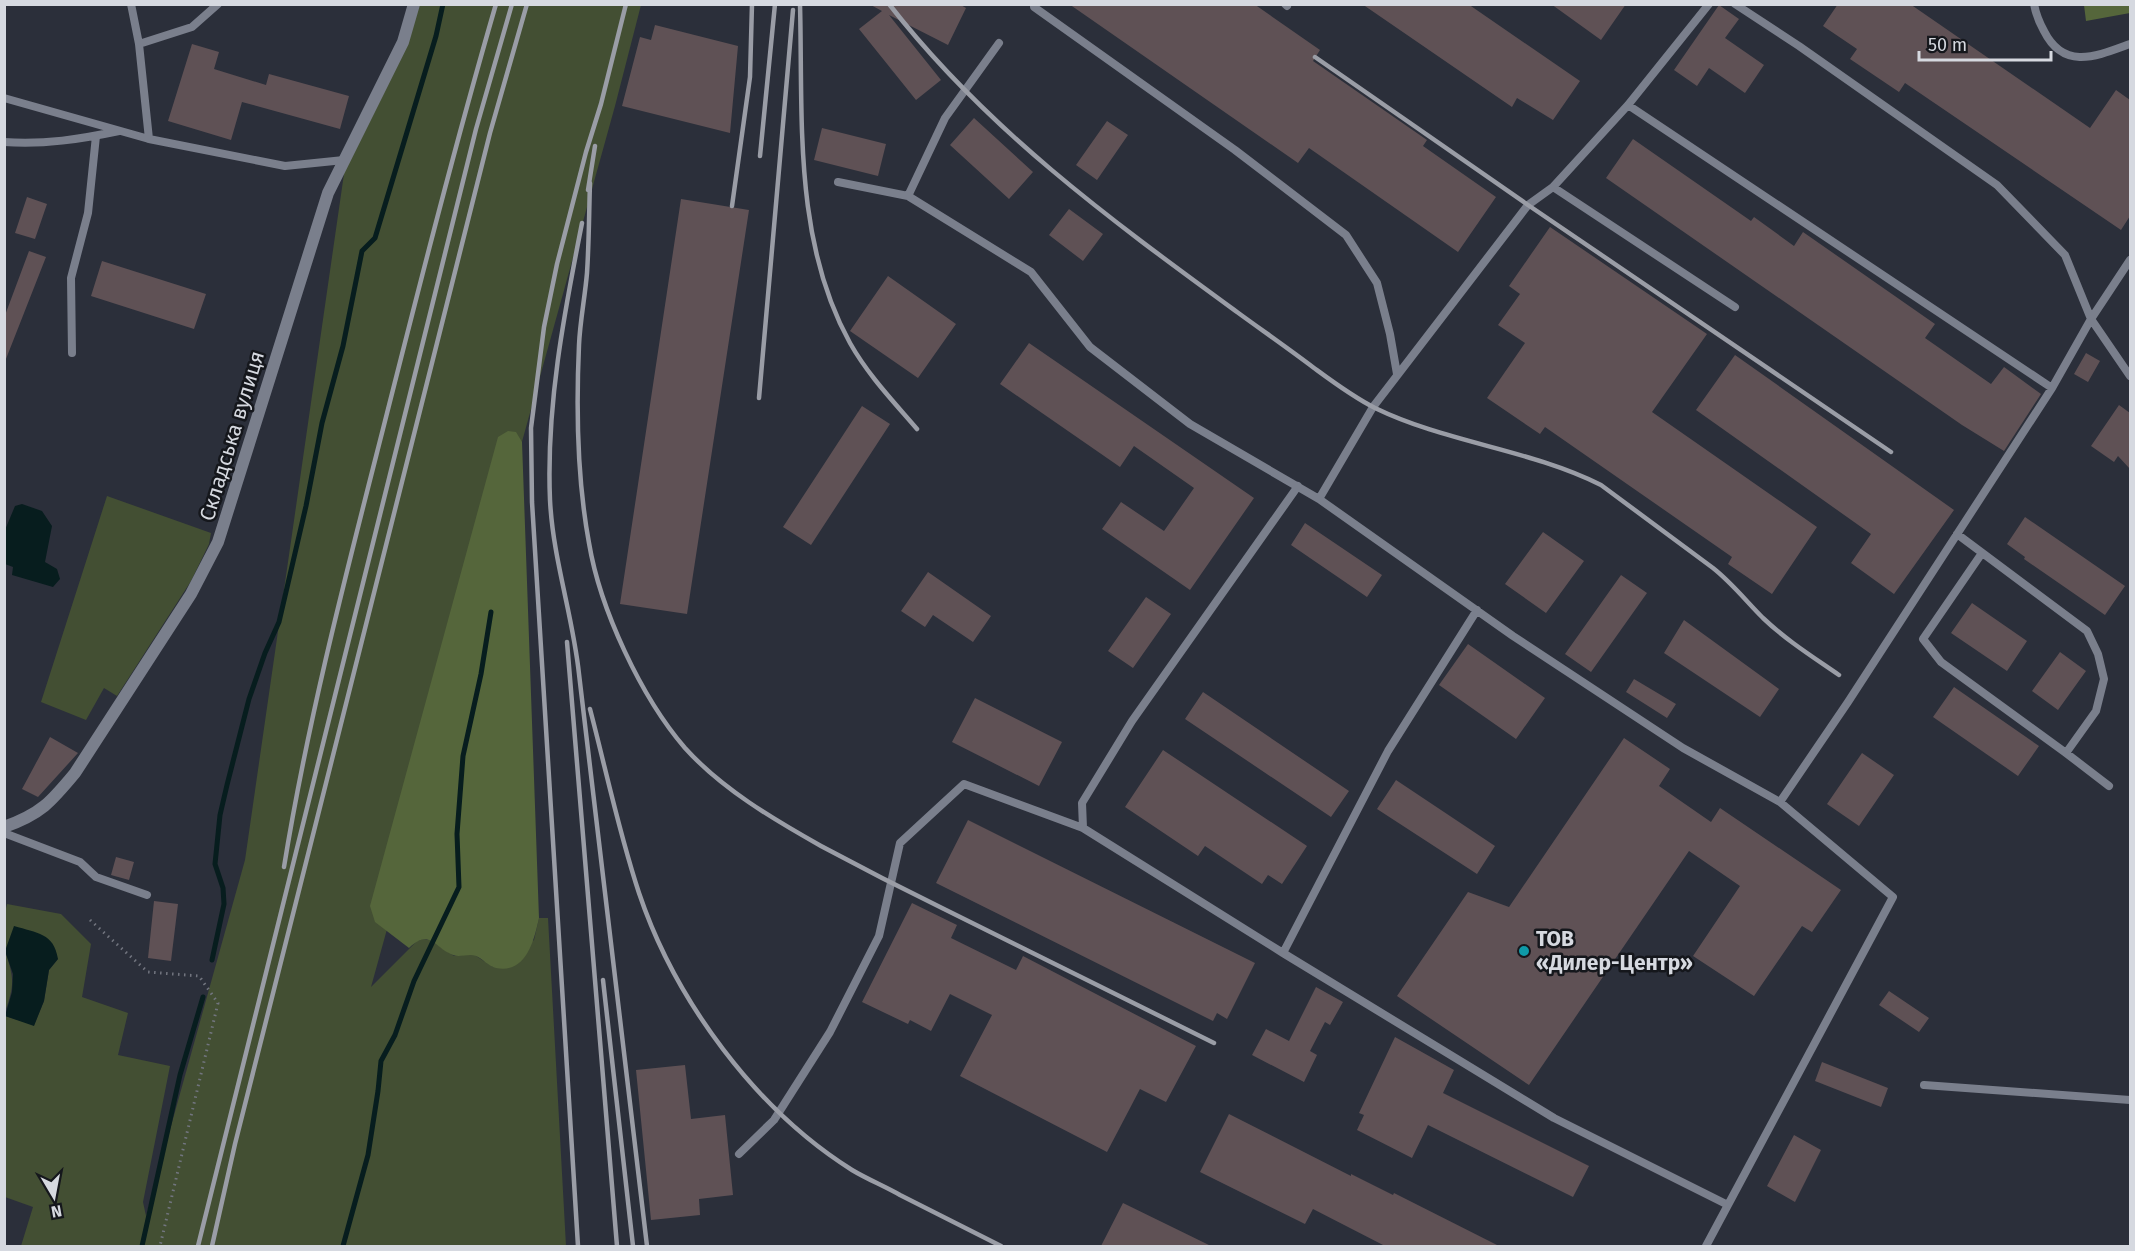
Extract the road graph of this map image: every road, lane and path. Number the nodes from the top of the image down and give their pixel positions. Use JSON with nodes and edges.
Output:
{"nodes":[{"id":1,"x":131,"y":4,"type":"edge"},
{"id":2,"x":218,"y":4,"type":"edge"},
{"id":3,"x":414,"y":4,"type":"edge"},
{"id":4,"x":1034,"y":4,"type":"edge"},
{"id":5,"x":1709,"y":4,"type":"edge"},
{"id":6,"x":1735,"y":4,"type":"edge"},
{"id":7,"x":2034,"y":4,"type":"edge"},
{"id":8,"x":999,"y":43,"type":"dead end"},
{"id":9,"x":140,"y":44,"type":"junction"},
{"id":10,"x":2130,"y":44,"type":"edge"},
{"id":11,"x":4,"y":98,"type":"edge"},
{"id":12,"x":1628,"y":105,"type":"junction"},
{"id":13,"x":121,"y":131,"type":"junction"},
{"id":14,"x":96,"y":136,"type":"junction"},
{"id":15,"x":149,"y":139,"type":"junction"},
{"id":16,"x":4,"y":142,"type":"edge"},
{"id":17,"x":344,"y":160,"type":"junction"},
{"id":18,"x":838,"y":182,"type":"dead end"},
{"id":19,"x":1553,"y":187,"type":"junction"},
{"id":20,"x":908,"y":196,"type":"junction"},
{"id":21,"x":2130,"y":260,"type":"edge"},
{"id":22,"x":1735,"y":307,"type":"dead end"},
{"id":23,"x":2091,"y":319,"type":"junction"},
{"id":24,"x":72,"y":353,"type":"dead end"},
{"id":25,"x":1397,"y":374,"type":"junction"},
{"id":26,"x":2130,"y":376,"type":"edge"},
{"id":27,"x":2052,"y":388,"type":"junction"},
{"id":28,"x":1298,"y":486,"type":"junction"},
{"id":29,"x":1319,"y":499,"type":"junction"},
{"id":30,"x":1957,"y":534,"type":"junction"},
{"id":31,"x":1983,"y":553,"type":"junction"},
{"id":32,"x":1477,"y":610,"type":"junction"},
{"id":33,"x":2066,"y":753,"type":"junction"},
{"id":34,"x":2109,"y":786,"type":"dead end"},
{"id":35,"x":1780,"y":802,"type":"junction"},
{"id":36,"x":4,"y":827,"type":"edge"},
{"id":37,"x":1083,"y":828,"type":"junction"},
{"id":38,"x":4,"y":833,"type":"edge"},
{"id":39,"x":147,"y":894,"type":"dead end"},
{"id":40,"x":90,"y":920,"type":"dead end"},
{"id":41,"x":1283,"y":953,"type":"junction"},
{"id":42,"x":1924,"y":1085,"type":"dead end"},
{"id":43,"x":2130,"y":1100,"type":"edge"},
{"id":44,"x":739,"y":1154,"type":"dead end"},
{"id":45,"x":1728,"y":1205,"type":"junction"},
{"id":46,"x":160,"y":1246,"type":"edge"},
{"id":47,"x":1706,"y":1246,"type":"edge"}],
"edges":[{"from":1,"to":9,"type":"lane"},
{"from":2,"to":9,"type":"lane"},
{"from":3,"to":17,"type":"street","name":"Складська вулиця"},
{"from":4,"to":25,"type":"lane"},
{"from":5,"to":12,"type":"lane"},
{"from":6,"to":23,"type":"lane"},
{"from":7,"to":10,"type":"lane"},
{"from":8,"to":20,"type":"lane"},
{"from":9,"to":15,"type":"lane"},
{"from":11,"to":13,"type":"lane"},
{"from":12,"to":19,"type":"lane"},
{"from":12,"to":27,"type":"lane"},
{"from":13,"to":14,"type":"lane"},
{"from":13,"to":15,"type":"lane"},
{"from":14,"to":16,"type":"lane"},
{"from":14,"to":24,"type":"lane"},
{"from":15,"to":17,"type":"lane"},
{"from":17,"to":36,"type":"street","name":"Складська вулиця"},
{"from":18,"to":20,"type":"lane"},
{"from":19,"to":22,"type":"lane"},
{"from":19,"to":25,"type":"lane"},
{"from":20,"to":28,"type":"lane"},
{"from":21,"to":23,"type":"lane"},
{"from":23,"to":26,"type":"lane"},
{"from":23,"to":27,"type":"lane"},
{"from":25,"to":29,"type":"lane"},
{"from":27,"to":30,"type":"lane"},
{"from":28,"to":29,"type":"lane"},
{"from":28,"to":37,"type":"lane"},
{"from":29,"to":32,"type":"lane"},
{"from":30,"to":31,"type":"lane"},
{"from":30,"to":35,"type":"lane"},
{"from":31,"to":33,"type":"lane"},
{"from":31,"to":33,"type":"lane"},
{"from":32,"to":35,"type":"lane"},
{"from":32,"to":41,"type":"lane"},
{"from":33,"to":34,"type":"lane"},
{"from":35,"to":45,"type":"lane"},
{"from":37,"to":41,"type":"lane"},
{"from":37,"to":44,"type":"lane"},
{"from":38,"to":39,"type":"lane"},
{"from":40,"to":46,"type":"path"},
{"from":41,"to":45,"type":"lane"},
{"from":42,"to":43,"type":"lane"},
{"from":45,"to":47,"type":"lane"}]}
